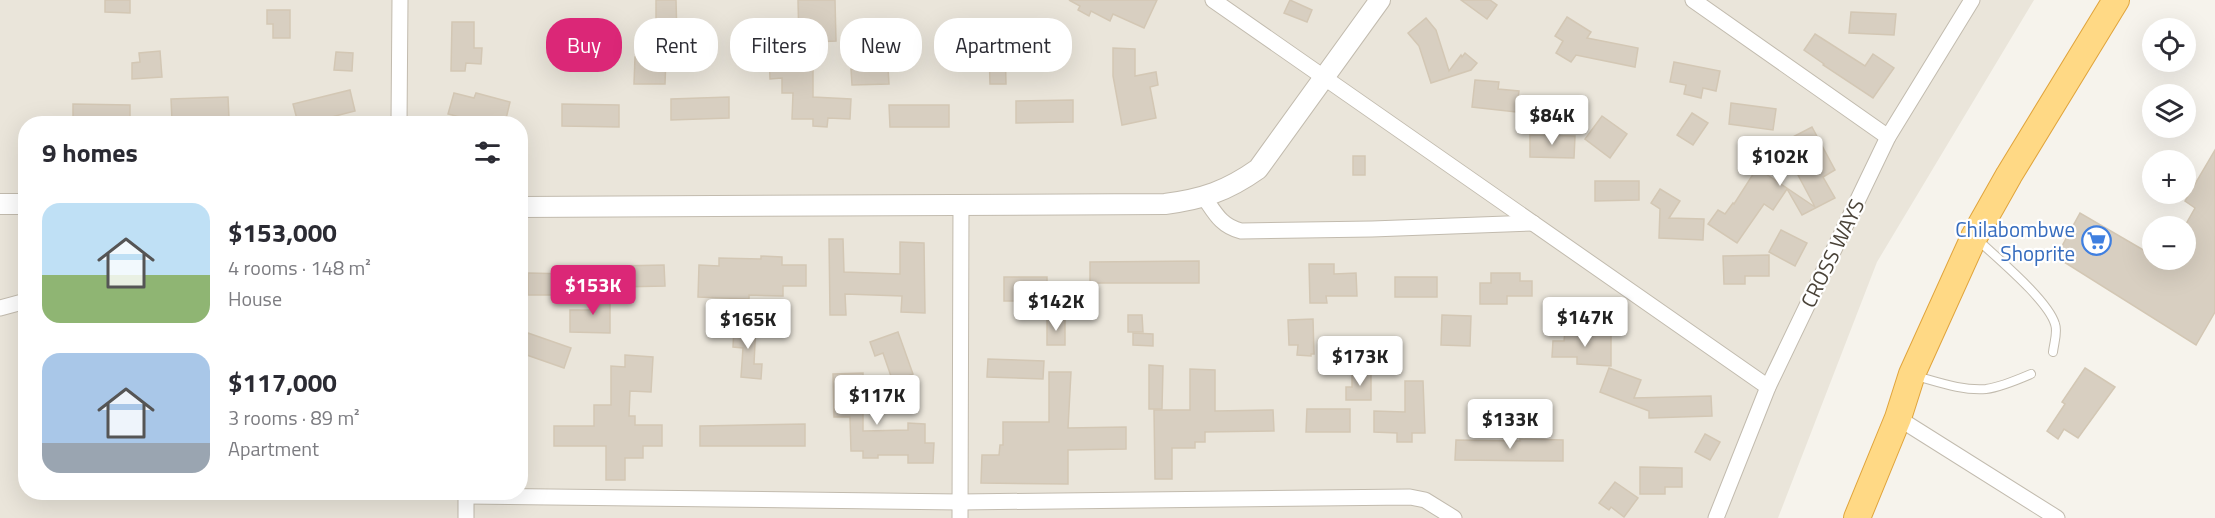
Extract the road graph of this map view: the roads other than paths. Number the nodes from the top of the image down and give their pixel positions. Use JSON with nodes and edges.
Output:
{"nodes":[{"id":1,"x":400,"y":0,"type":"edge"},
{"id":2,"x":1213,"y":0,"type":"edge"},
{"id":3,"x":1380,"y":0,"type":"edge"},
{"id":4,"x":1693,"y":0,"type":"edge"},
{"id":5,"x":1972,"y":0,"type":"edge"},
{"id":6,"x":2116,"y":0,"type":"edge"},
{"id":7,"x":1325,"y":78,"type":"junction"},
{"id":8,"x":399,"y":116,"type":"edge"},
{"id":9,"x":1888,"y":137,"type":"junction"},
{"id":10,"x":1204,"y":197,"type":"junction"},
{"id":11,"x":0,"y":204,"type":"edge"},
{"id":12,"x":18,"y":204,"type":"edge"},
{"id":13,"x":961,"y":204,"type":"junction"},
{"id":14,"x":528,"y":207,"type":"edge"},
{"id":15,"x":1533,"y":223,"type":"junction"},
{"id":16,"x":1974,"y":237,"type":"junction"},
{"id":17,"x":18,"y":303,"type":"edge"},
{"id":18,"x":0,"y":308,"type":"edge"},
{"id":19,"x":2052,"y":352,"type":"dead end"},
{"id":20,"x":1912,"y":374,"type":"junction"},
{"id":21,"x":2031,"y":374,"type":"dead end"},
{"id":22,"x":1768,"y":387,"type":"junction"},
{"id":23,"x":1898,"y":418,"type":"junction"},
{"id":24,"x":528,"y":496,"type":"edge"},
{"id":25,"x":466,"y":500,"type":"edge"},
{"id":26,"x":960,"y":510,"type":"edge"},
{"id":27,"x":466,"y":518,"type":"edge"},
{"id":28,"x":1454,"y":518,"type":"edge"},
{"id":29,"x":1716,"y":518,"type":"edge"},
{"id":30,"x":1857,"y":518,"type":"edge"},
{"id":31,"x":2057,"y":518,"type":"edge"}],
"edges":[{"from":1,"to":8,"type":"street"},
{"from":2,"to":7,"type":"street"},
{"from":3,"to":7,"type":"street"},
{"from":4,"to":9,"type":"street"},
{"from":5,"to":9,"type":"street","name":"CROSS WAYS"},
{"from":6,"to":16,"type":"highway"},
{"from":7,"to":10,"type":"street"},
{"from":7,"to":15,"type":"street"},
{"from":9,"to":22,"type":"street","name":"CROSS WAYS"},
{"from":10,"to":13,"type":"street"},
{"from":10,"to":15,"type":"street"},
{"from":11,"to":12,"type":"street"},
{"from":13,"to":14,"type":"street"},
{"from":13,"to":26,"type":"street"},
{"from":15,"to":22,"type":"street"},
{"from":16,"to":19,"type":"lane"},
{"from":16,"to":20,"type":"highway"},
{"from":17,"to":18,"type":"street"},
{"from":20,"to":21,"type":"lane"},
{"from":20,"to":23,"type":"highway"},
{"from":22,"to":29,"type":"street","name":"CROSS WAYS"},
{"from":23,"to":30,"type":"highway"},
{"from":23,"to":31,"type":"street"},
{"from":24,"to":26,"type":"street"},
{"from":25,"to":27,"type":"street"},
{"from":26,"to":28,"type":"street"}]}
